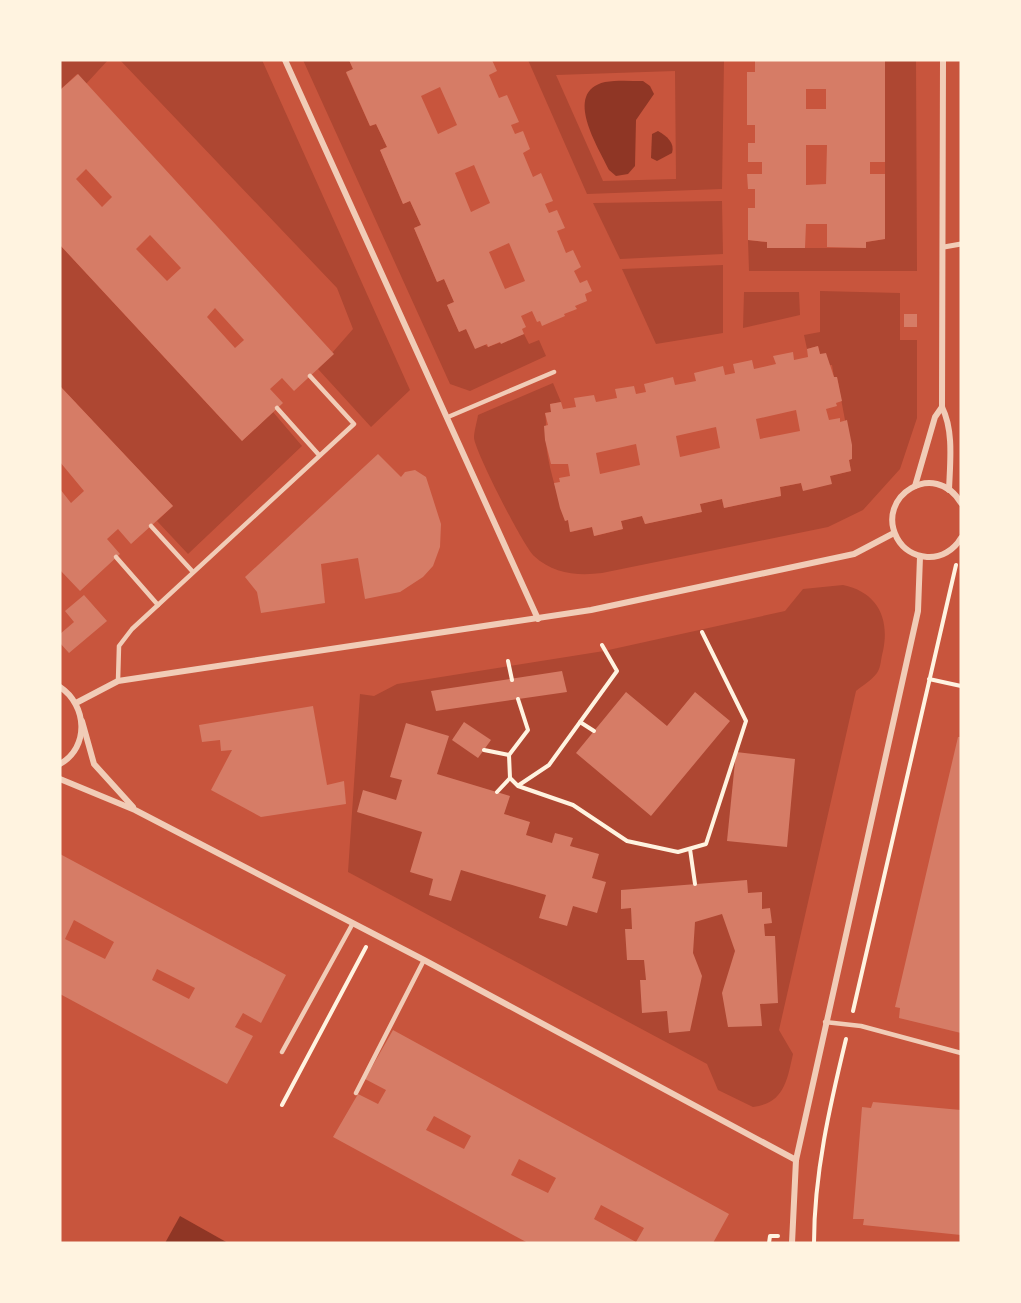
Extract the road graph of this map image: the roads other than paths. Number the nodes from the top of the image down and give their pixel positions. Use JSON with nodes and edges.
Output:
{"nodes":[{"id":1,"x":285,"y":60,"type":"edge"},
{"id":2,"x":943,"y":60,"type":"edge"},
{"id":3,"x":961,"y":244,"type":"edge"},
{"id":4,"x":944,"y":247,"type":"junction"},
{"id":5,"x":554,"y":372,"type":"dead end"},
{"id":6,"x":310,"y":376,"type":"dead end"},
{"id":7,"x":942,"y":407,"type":"junction"},
{"id":8,"x":277,"y":408,"type":"dead end"},
{"id":9,"x":448,"y":417,"type":"junction"},
{"id":10,"x":319,"y":455,"type":"junction"},
{"id":11,"x":915,"y":486,"type":"junction"},
{"id":12,"x":949,"y":490,"type":"junction"},
{"id":13,"x":960,"y":499,"type":"edge"},
{"id":14,"x":151,"y":526,"type":"dead end"},
{"id":15,"x":894,"y":532,"type":"junction"},
{"id":16,"x":961,"y":538,"type":"edge"},
{"id":17,"x":116,"y":557,"type":"dead end"},
{"id":18,"x":920,"y":557,"type":"junction"},
{"id":19,"x":193,"y":572,"type":"junction"},
{"id":20,"x":158,"y":604,"type":"junction"},
{"id":21,"x":538,"y":619,"type":"junction"},
{"id":22,"x":118,"y":681,"type":"junction"},
{"id":23,"x":60,"y":687,"type":"edge"},
{"id":24,"x":76,"y":703,"type":"junction"},
{"id":25,"x":82,"y":722,"type":"junction"},
{"id":26,"x":60,"y":764,"type":"edge"},
{"id":27,"x":60,"y":779,"type":"edge"},
{"id":28,"x":135,"y":810,"type":"junction"},
{"id":29,"x":353,"y":923,"type":"junction"},
{"id":30,"x":424,"y":960,"type":"junction"},
{"id":31,"x":825,"y":1022,"type":"junction"},
{"id":32,"x":282,"y":1052,"type":"dead end"},
{"id":33,"x":961,"y":1053,"type":"edge"},
{"id":34,"x":356,"y":1093,"type":"dead end"},
{"id":35,"x":796,"y":1160,"type":"junction"},
{"id":36,"x":792,"y":1243,"type":"edge"}],
"edges":[{"from":1,"to":9,"type":"street"},
{"from":2,"to":4,"type":"street"},
{"from":3,"to":4,"type":"street"},
{"from":4,"to":7,"type":"street"},
{"from":5,"to":9,"type":"lane"},
{"from":6,"to":10,"type":"lane"},
{"from":7,"to":11,"type":"street"},
{"from":7,"to":12,"type":"street"},
{"from":8,"to":10,"type":"lane"},
{"from":9,"to":21,"type":"street"},
{"from":10,"to":19,"type":"lane"},
{"from":11,"to":12,"type":"street"},
{"from":11,"to":15,"type":"street"},
{"from":12,"to":13,"type":"street"},
{"from":14,"to":19,"type":"lane"},
{"from":15,"to":18,"type":"street"},
{"from":15,"to":21,"type":"street"},
{"from":16,"to":18,"type":"street"},
{"from":17,"to":20,"type":"lane"},
{"from":18,"to":31,"type":"street"},
{"from":19,"to":20,"type":"lane"},
{"from":20,"to":22,"type":"lane"},
{"from":21,"to":22,"type":"street"},
{"from":22,"to":24,"type":"street"},
{"from":23,"to":24,"type":"street"},
{"from":24,"to":25,"type":"street"},
{"from":25,"to":26,"type":"street"},
{"from":25,"to":28,"type":"street"},
{"from":27,"to":28,"type":"street"},
{"from":28,"to":29,"type":"street"},
{"from":29,"to":30,"type":"street"},
{"from":29,"to":32,"type":"lane"},
{"from":30,"to":34,"type":"lane"},
{"from":30,"to":35,"type":"street"},
{"from":31,"to":33,"type":"lane"},
{"from":31,"to":35,"type":"street"},
{"from":35,"to":36,"type":"street"}]}
